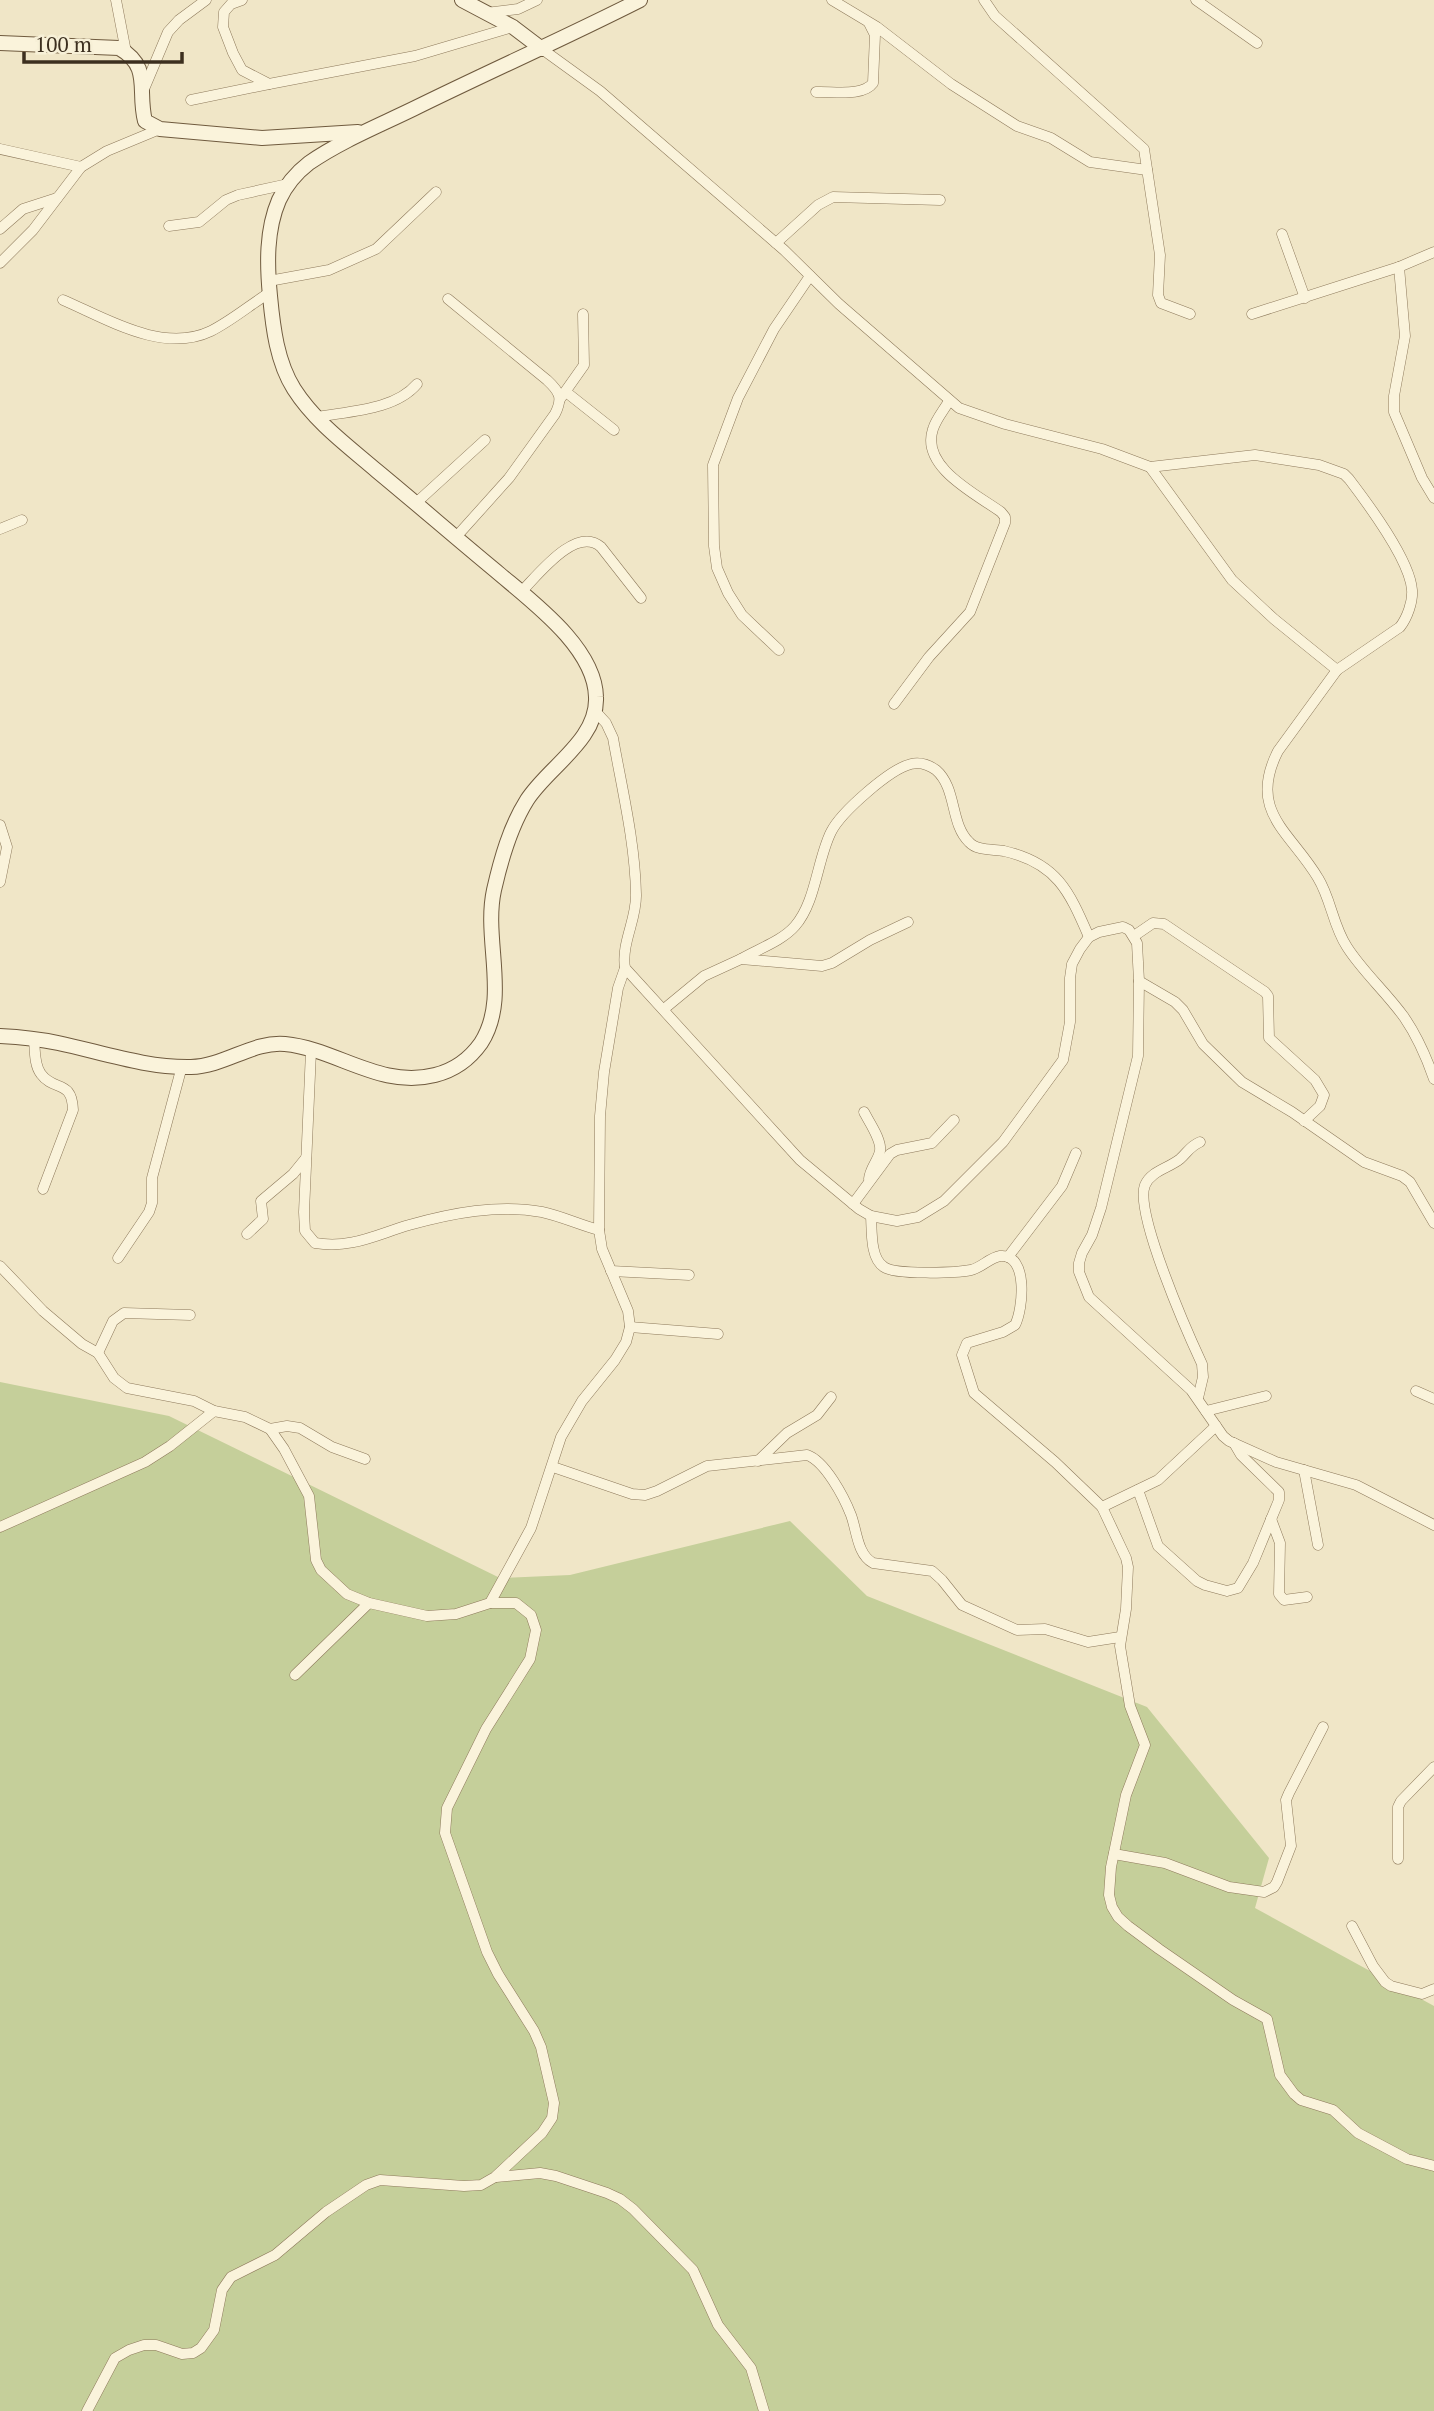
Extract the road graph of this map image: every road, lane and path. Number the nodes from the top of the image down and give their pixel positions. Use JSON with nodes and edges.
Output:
{"nodes":[{"id":1,"x":117,"y":0,"type":"edge"},
{"id":2,"x":206,"y":0,"type":"edge"},
{"id":3,"x":242,"y":0,"type":"edge"},
{"id":4,"x":462,"y":0,"type":"edge"},
{"id":5,"x":537,"y":0,"type":"edge"},
{"id":6,"x":640,"y":0,"type":"edge"},
{"id":7,"x":832,"y":0,"type":"edge"},
{"id":8,"x":984,"y":0,"type":"edge"},
{"id":9,"x":1196,"y":0,"type":"edge"},
{"id":10,"x":623,"y":4,"type":"edge"},
{"id":11,"x":485,"y":13,"type":"junction"},
{"id":12,"x":866,"y":20,"type":"junction"},
{"id":13,"x":513,"y":27,"type":"junction"},
{"id":14,"x":0,"y":43,"type":"edge"},
{"id":15,"x":1257,"y":43,"type":"dead end"},
{"id":16,"x":542,"y":49,"type":"junction"},
{"id":17,"x":126,"y":52,"type":"junction"},
{"id":18,"x":269,"y":85,"type":"junction"},
{"id":19,"x":816,"y":92,"type":"dead end"},
{"id":20,"x":142,"y":94,"type":"junction"},
{"id":21,"x":191,"y":100,"type":"dead end"},
{"id":22,"x":160,"y":129,"type":"junction"},
{"id":23,"x":363,"y":132,"type":"junction"},
{"id":24,"x":0,"y":149,"type":"edge"},
{"id":25,"x":80,"y":167,"type":"junction"},
{"id":26,"x":1147,"y":170,"type":"junction"},
{"id":27,"x":288,"y":184,"type":"junction"},
{"id":28,"x":436,"y":192,"type":"dead end"},
{"id":29,"x":57,"y":198,"type":"junction"},
{"id":30,"x":940,"y":200,"type":"dead end"},
{"id":31,"x":170,"y":226,"type":"dead end"},
{"id":32,"x":0,"y":229,"type":"edge"},
{"id":33,"x":1282,"y":234,"type":"dead end"},
{"id":34,"x":776,"y":243,"type":"junction"},
{"id":35,"x":1434,"y":252,"type":"edge"},
{"id":36,"x":0,"y":263,"type":"edge"},
{"id":37,"x":1399,"y":267,"type":"junction"},
{"id":38,"x":810,"y":276,"type":"junction"},
{"id":39,"x":269,"y":287,"type":"junction"},
{"id":40,"x":1305,"y":298,"type":"junction"},
{"id":41,"x":448,"y":299,"type":"dead end"},
{"id":42,"x":63,"y":300,"type":"dead end"},
{"id":43,"x":583,"y":314,"type":"dead end"},
{"id":44,"x":1190,"y":314,"type":"dead end"},
{"id":45,"x":1252,"y":314,"type":"dead end"},
{"id":46,"x":417,"y":384,"type":"dead end"},
{"id":47,"x":563,"y":395,"type":"junction"},
{"id":48,"x":950,"y":401,"type":"junction"},
{"id":49,"x":317,"y":417,"type":"junction"},
{"id":50,"x":614,"y":430,"type":"dead end"},
{"id":51,"x":485,"y":440,"type":"dead end"},
{"id":52,"x":1150,"y":467,"type":"junction"},
{"id":53,"x":1434,"y":498,"type":"edge"},
{"id":54,"x":416,"y":503,"type":"junction"},
{"id":55,"x":22,"y":520,"type":"dead end"},
{"id":56,"x":0,"y":529,"type":"edge"},
{"id":57,"x":456,"y":537,"type":"junction"},
{"id":58,"x":521,"y":592,"type":"junction"},
{"id":59,"x":642,"y":598,"type":"dead end"},
{"id":60,"x":779,"y":650,"type":"dead end"},
{"id":61,"x":1337,"y":670,"type":"junction"},
{"id":62,"x":894,"y":704,"type":"dead end"},
{"id":63,"x":595,"y":711,"type":"junction"},
{"id":64,"x":0,"y":825,"type":"edge"},
{"id":65,"x":0,"y":882,"type":"edge"},
{"id":66,"x":908,"y":922,"type":"dead end"},
{"id":67,"x":1134,"y":936,"type":"junction"},
{"id":68,"x":1089,"y":937,"type":"junction"},
{"id":69,"x":741,"y":959,"type":"junction"},
{"id":70,"x":625,"y":968,"type":"junction"},
{"id":71,"x":1139,"y":981,"type":"junction"},
{"id":72,"x":664,"y":1009,"type":"junction"},
{"id":73,"x":0,"y":1036,"type":"edge"},
{"id":74,"x":34,"y":1039,"type":"junction"},
{"id":75,"x":311,"y":1051,"type":"junction"},
{"id":76,"x":182,"y":1066,"type":"junction"},
{"id":77,"x":1434,"y":1079,"type":"edge"},
{"id":78,"x":864,"y":1112,"type":"dead end"},
{"id":79,"x":954,"y":1120,"type":"dead end"},
{"id":80,"x":1304,"y":1121,"type":"junction"},
{"id":81,"x":1200,"y":1142,"type":"dead end"},
{"id":82,"x":1076,"y":1153,"type":"dead end"},
{"id":83,"x":306,"y":1158,"type":"junction"},
{"id":84,"x":869,"y":1182,"type":"junction"},
{"id":85,"x":43,"y":1189,"type":"dead end"},
{"id":86,"x":853,"y":1204,"type":"junction"},
{"id":87,"x":1431,"y":1210,"type":"edge"},
{"id":88,"x":870,"y":1216,"type":"junction"},
{"id":89,"x":1434,"y":1223,"type":"edge"},
{"id":90,"x":599,"y":1230,"type":"junction"},
{"id":91,"x":247,"y":1234,"type":"dead end"},
{"id":92,"x":1008,"y":1257,"type":"junction"},
{"id":93,"x":118,"y":1258,"type":"dead end"},
{"id":94,"x":0,"y":1266,"type":"edge"},
{"id":95,"x":611,"y":1271,"type":"junction"},
{"id":96,"x":689,"y":1275,"type":"dead end"},
{"id":97,"x":190,"y":1315,"type":"dead end"},
{"id":98,"x":631,"y":1327,"type":"junction"},
{"id":99,"x":718,"y":1334,"type":"dead end"},
{"id":100,"x":98,"y":1353,"type":"junction"},
{"id":101,"x":1416,"y":1391,"type":"dead end"},
{"id":102,"x":1266,"y":1396,"type":"dead end"},
{"id":103,"x":831,"y":1397,"type":"dead end"},
{"id":104,"x":1198,"y":1398,"type":"junction"},
{"id":105,"x":1434,"y":1399,"type":"edge"},
{"id":106,"x":214,"y":1410,"type":"junction"},
{"id":107,"x":1206,"y":1411,"type":"junction"},
{"id":108,"x":1216,"y":1426,"type":"junction"},
{"id":109,"x":270,"y":1429,"type":"junction"},
{"id":110,"x":1234,"y":1443,"type":"junction"},
{"id":111,"x":365,"y":1458,"type":"dead end"},
{"id":112,"x":758,"y":1461,"type":"junction"},
{"id":113,"x":553,"y":1467,"type":"junction"},
{"id":114,"x":1304,"y":1470,"type":"junction"},
{"id":115,"x":1138,"y":1490,"type":"junction"},
{"id":116,"x":1102,"y":1507,"type":"junction"},
{"id":117,"x":1271,"y":1519,"type":"junction"},
{"id":118,"x":1434,"y":1525,"type":"edge"},
{"id":119,"x":0,"y":1527,"type":"edge"},
{"id":120,"x":1318,"y":1545,"type":"dead end"},
{"id":121,"x":1307,"y":1597,"type":"dead end"},
{"id":122,"x":369,"y":1603,"type":"junction"},
{"id":123,"x":490,"y":1603,"type":"junction"},
{"id":124,"x":1120,"y":1637,"type":"junction"},
{"id":125,"x":295,"y":1675,"type":"dead end"},
{"id":126,"x":1323,"y":1727,"type":"dead end"},
{"id":127,"x":1434,"y":1767,"type":"edge"},
{"id":128,"x":1114,"y":1854,"type":"junction"},
{"id":129,"x":1398,"y":1859,"type":"dead end"},
{"id":130,"x":1352,"y":1926,"type":"dead end"},
{"id":131,"x":1434,"y":1989,"type":"edge"},
{"id":132,"x":1434,"y":2166,"type":"edge"},
{"id":133,"x":495,"y":2177,"type":"junction"},
{"id":134,"x":87,"y":2411,"type":"edge"},
{"id":135,"x":764,"y":2411,"type":"edge"}],
"edges":[{"from":1,"to":17,"type":"street"},
{"from":2,"to":20,"type":"street"},
{"from":3,"to":18,"type":"street"},
{"from":4,"to":11,"type":"main road"},
{"from":5,"to":11,"type":"street"},
{"from":6,"to":10,"type":"main road"},
{"from":7,"to":12,"type":"street"},
{"from":8,"to":26,"type":"street"},
{"from":9,"to":15,"type":"street"},
{"from":10,"to":16,"type":"main road"},
{"from":11,"to":13,"type":"main road"},
{"from":12,"to":19,"type":"street"},
{"from":12,"to":26,"type":"street"},
{"from":13,"to":16,"type":"main road"},
{"from":13,"to":18,"type":"street"},
{"from":14,"to":17,"type":"main road"},
{"from":16,"to":23,"type":"main road"},
{"from":16,"to":34,"type":"street"},
{"from":17,"to":20,"type":"main road"},
{"from":18,"to":21,"type":"street"},
{"from":20,"to":22,"type":"main road"},
{"from":22,"to":23,"type":"main road"},
{"from":22,"to":25,"type":"street"},
{"from":23,"to":27,"type":"main road"},
{"from":24,"to":25,"type":"street"},
{"from":25,"to":29,"type":"street"},
{"from":26,"to":44,"type":"street"},
{"from":27,"to":31,"type":"street"},
{"from":27,"to":39,"type":"main road"},
{"from":28,"to":39,"type":"street"},
{"from":29,"to":32,"type":"street"},
{"from":29,"to":36,"type":"street"},
{"from":30,"to":34,"type":"street"},
{"from":33,"to":40,"type":"street"},
{"from":34,"to":38,"type":"street"},
{"from":35,"to":37,"type":"street"},
{"from":37,"to":40,"type":"street"},
{"from":37,"to":53,"type":"street"},
{"from":38,"to":48,"type":"street"},
{"from":38,"to":60,"type":"street"},
{"from":39,"to":42,"type":"street"},
{"from":39,"to":49,"type":"main road"},
{"from":40,"to":45,"type":"street"},
{"from":41,"to":47,"type":"street"},
{"from":43,"to":47,"type":"street"},
{"from":46,"to":49,"type":"street"},
{"from":47,"to":50,"type":"street"},
{"from":47,"to":57,"type":"street"},
{"from":48,"to":52,"type":"street"},
{"from":48,"to":62,"type":"street"},
{"from":49,"to":54,"type":"main road"},
{"from":51,"to":54,"type":"street"},
{"from":52,"to":61,"type":"street"},
{"from":52,"to":61,"type":"street"},
{"from":54,"to":57,"type":"main road"},
{"from":55,"to":56,"type":"street"},
{"from":57,"to":58,"type":"main road"},
{"from":58,"to":59,"type":"street"},
{"from":58,"to":63,"type":"main road"},
{"from":61,"to":77,"type":"street"},
{"from":63,"to":70,"type":"street"},
{"from":63,"to":75,"type":"main road"},
{"from":64,"to":65,"type":"street"},
{"from":66,"to":69,"type":"street"},
{"from":67,"to":68,"type":"street"},
{"from":67,"to":71,"type":"street"},
{"from":67,"to":80,"type":"street"},
{"from":68,"to":69,"type":"street"},
{"from":68,"to":88,"type":"street"},
{"from":69,"to":72,"type":"street"},
{"from":70,"to":72,"type":"street"},
{"from":70,"to":90,"type":"street"},
{"from":71,"to":80,"type":"street"},
{"from":71,"to":104,"type":"street"},
{"from":72,"to":86,"type":"street"},
{"from":73,"to":74,"type":"main road"},
{"from":74,"to":76,"type":"main road"},
{"from":74,"to":85,"type":"street"},
{"from":75,"to":76,"type":"main road"},
{"from":75,"to":83,"type":"street"},
{"from":76,"to":93,"type":"street"},
{"from":78,"to":84,"type":"street"},
{"from":79,"to":84,"type":"street"},
{"from":80,"to":87,"type":"street"},
{"from":81,"to":104,"type":"street"},
{"from":82,"to":92,"type":"street"},
{"from":83,"to":90,"type":"street"},
{"from":83,"to":91,"type":"street"},
{"from":84,"to":86,"type":"street"},
{"from":86,"to":88,"type":"street"},
{"from":87,"to":89,"type":"street"},
{"from":88,"to":92,"type":"street"},
{"from":90,"to":95,"type":"street"},
{"from":92,"to":116,"type":"street"},
{"from":94,"to":100,"type":"street"},
{"from":95,"to":96,"type":"street"},
{"from":95,"to":98,"type":"street"},
{"from":97,"to":100,"type":"street"},
{"from":98,"to":99,"type":"street"},
{"from":98,"to":113,"type":"street"},
{"from":100,"to":106,"type":"street"},
{"from":101,"to":105,"type":"street"},
{"from":102,"to":107,"type":"street"},
{"from":103,"to":112,"type":"street"},
{"from":104,"to":107,"type":"street"},
{"from":106,"to":109,"type":"street"},
{"from":106,"to":119,"type":"street"},
{"from":107,"to":108,"type":"street"},
{"from":108,"to":110,"type":"street"},
{"from":108,"to":115,"type":"street"},
{"from":109,"to":111,"type":"street"},
{"from":109,"to":122,"type":"street"},
{"from":110,"to":114,"type":"street"},
{"from":110,"to":117,"type":"street"},
{"from":112,"to":113,"type":"street"},
{"from":112,"to":124,"type":"street"},
{"from":113,"to":123,"type":"street"},
{"from":114,"to":118,"type":"street"},
{"from":114,"to":120,"type":"street"},
{"from":115,"to":116,"type":"street"},
{"from":115,"to":117,"type":"street"},
{"from":116,"to":124,"type":"street"},
{"from":117,"to":121,"type":"street"},
{"from":122,"to":123,"type":"street"},
{"from":122,"to":125,"type":"street"},
{"from":123,"to":133,"type":"street"},
{"from":124,"to":128,"type":"street"},
{"from":126,"to":128,"type":"street"},
{"from":127,"to":129,"type":"street"},
{"from":128,"to":132,"type":"street"},
{"from":130,"to":131,"type":"street"},
{"from":133,"to":134,"type":"street"},
{"from":133,"to":135,"type":"street"}]}
